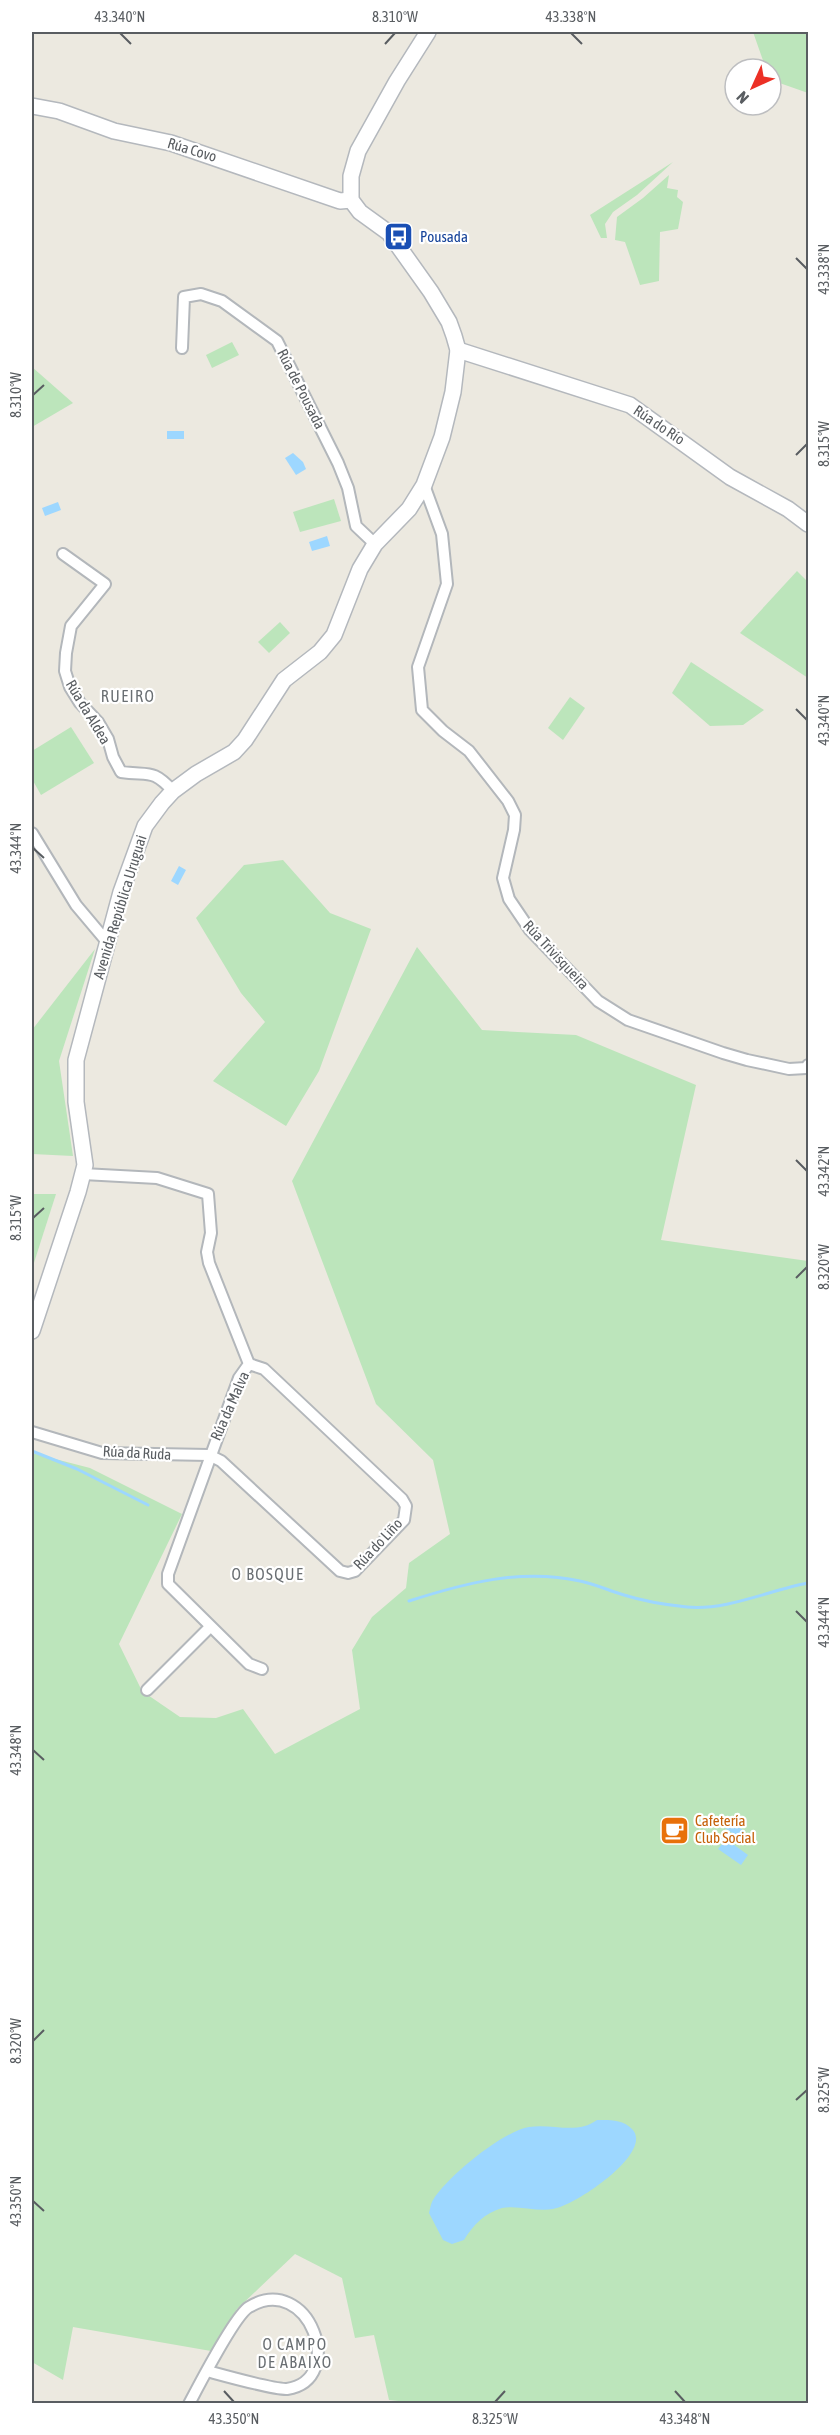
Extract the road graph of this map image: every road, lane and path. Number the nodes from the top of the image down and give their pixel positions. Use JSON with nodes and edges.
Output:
{"nodes":[{"id":1,"x":428,"y":32,"type":"edge"},
{"id":2,"x":32,"y":106,"type":"edge"},
{"id":3,"x":351,"y":200,"type":"junction"},
{"id":4,"x":182,"y":348,"type":"dead end"},
{"id":5,"x":458,"y":350,"type":"junction"},
{"id":6,"x":424,"y":485,"type":"junction"},
{"id":7,"x":808,"y":524,"type":"edge"},
{"id":8,"x":375,"y":544,"type":"junction"},
{"id":9,"x":63,"y":554,"type":"dead end"},
{"id":10,"x":173,"y":791,"type":"junction"},
{"id":11,"x":32,"y":833,"type":"edge"},
{"id":12,"x":108,"y":944,"type":"junction"},
{"id":13,"x":807,"y":1066,"type":"edge"},
{"id":14,"x":83,"y":1174,"type":"junction"},
{"id":15,"x":32,"y":1331,"type":"edge"},
{"id":16,"x":249,"y":1365,"type":"junction"},
{"id":17,"x":32,"y":1432,"type":"edge"},
{"id":18,"x":209,"y":1455,"type":"junction"},
{"id":19,"x":210,"y":1627,"type":"junction"},
{"id":20,"x":262,"y":1669,"type":"dead end"},
{"id":21,"x":147,"y":1690,"type":"dead end"},
{"id":22,"x":207,"y":2371,"type":"junction"},
{"id":23,"x":189,"y":2403,"type":"edge"}],
"edges":[{"from":1,"to":3,"type":"street"},
{"from":2,"to":3,"type":"street","name":"Rúa Covo"},
{"from":3,"to":5,"type":"street","name":"Avenida República Uruguai"},
{"from":4,"to":8,"type":"street","name":"Rúa de Pousada"},
{"from":5,"to":6,"type":"street","name":"Avenida República Uruguai"},
{"from":5,"to":7,"type":"street","name":"Rúa do Río"},
{"from":6,"to":8,"type":"street","name":"Avenida República Uruguai"},
{"from":6,"to":13,"type":"street","name":"Rúa Trivisqueira"},
{"from":8,"to":10,"type":"street","name":"Avenida República Uruguai"},
{"from":9,"to":10,"type":"street","name":"Rúa da Aldea"},
{"from":10,"to":12,"type":"street","name":"Avenida República Uruguai"},
{"from":11,"to":12,"type":"street"},
{"from":12,"to":14,"type":"street","name":"Avenida República Uruguai"},
{"from":14,"to":15,"type":"street","name":"Avenida República Uruguai"},
{"from":14,"to":16,"type":"street","name":"Rúa da Malva"},
{"from":16,"to":18,"type":"street","name":"Rúa da Malva"},
{"from":16,"to":18,"type":"street","name":"Rúa do Liño"},
{"from":17,"to":18,"type":"street","name":"Rúa da Ruda"},
{"from":18,"to":19,"type":"street","name":"Rúa da Malva"},
{"from":19,"to":20,"type":"street","name":"Rúa da Malva"},
{"from":19,"to":21,"type":"street"},
{"from":22,"to":22,"type":"street"},
{"from":22,"to":23,"type":"street"}]}
